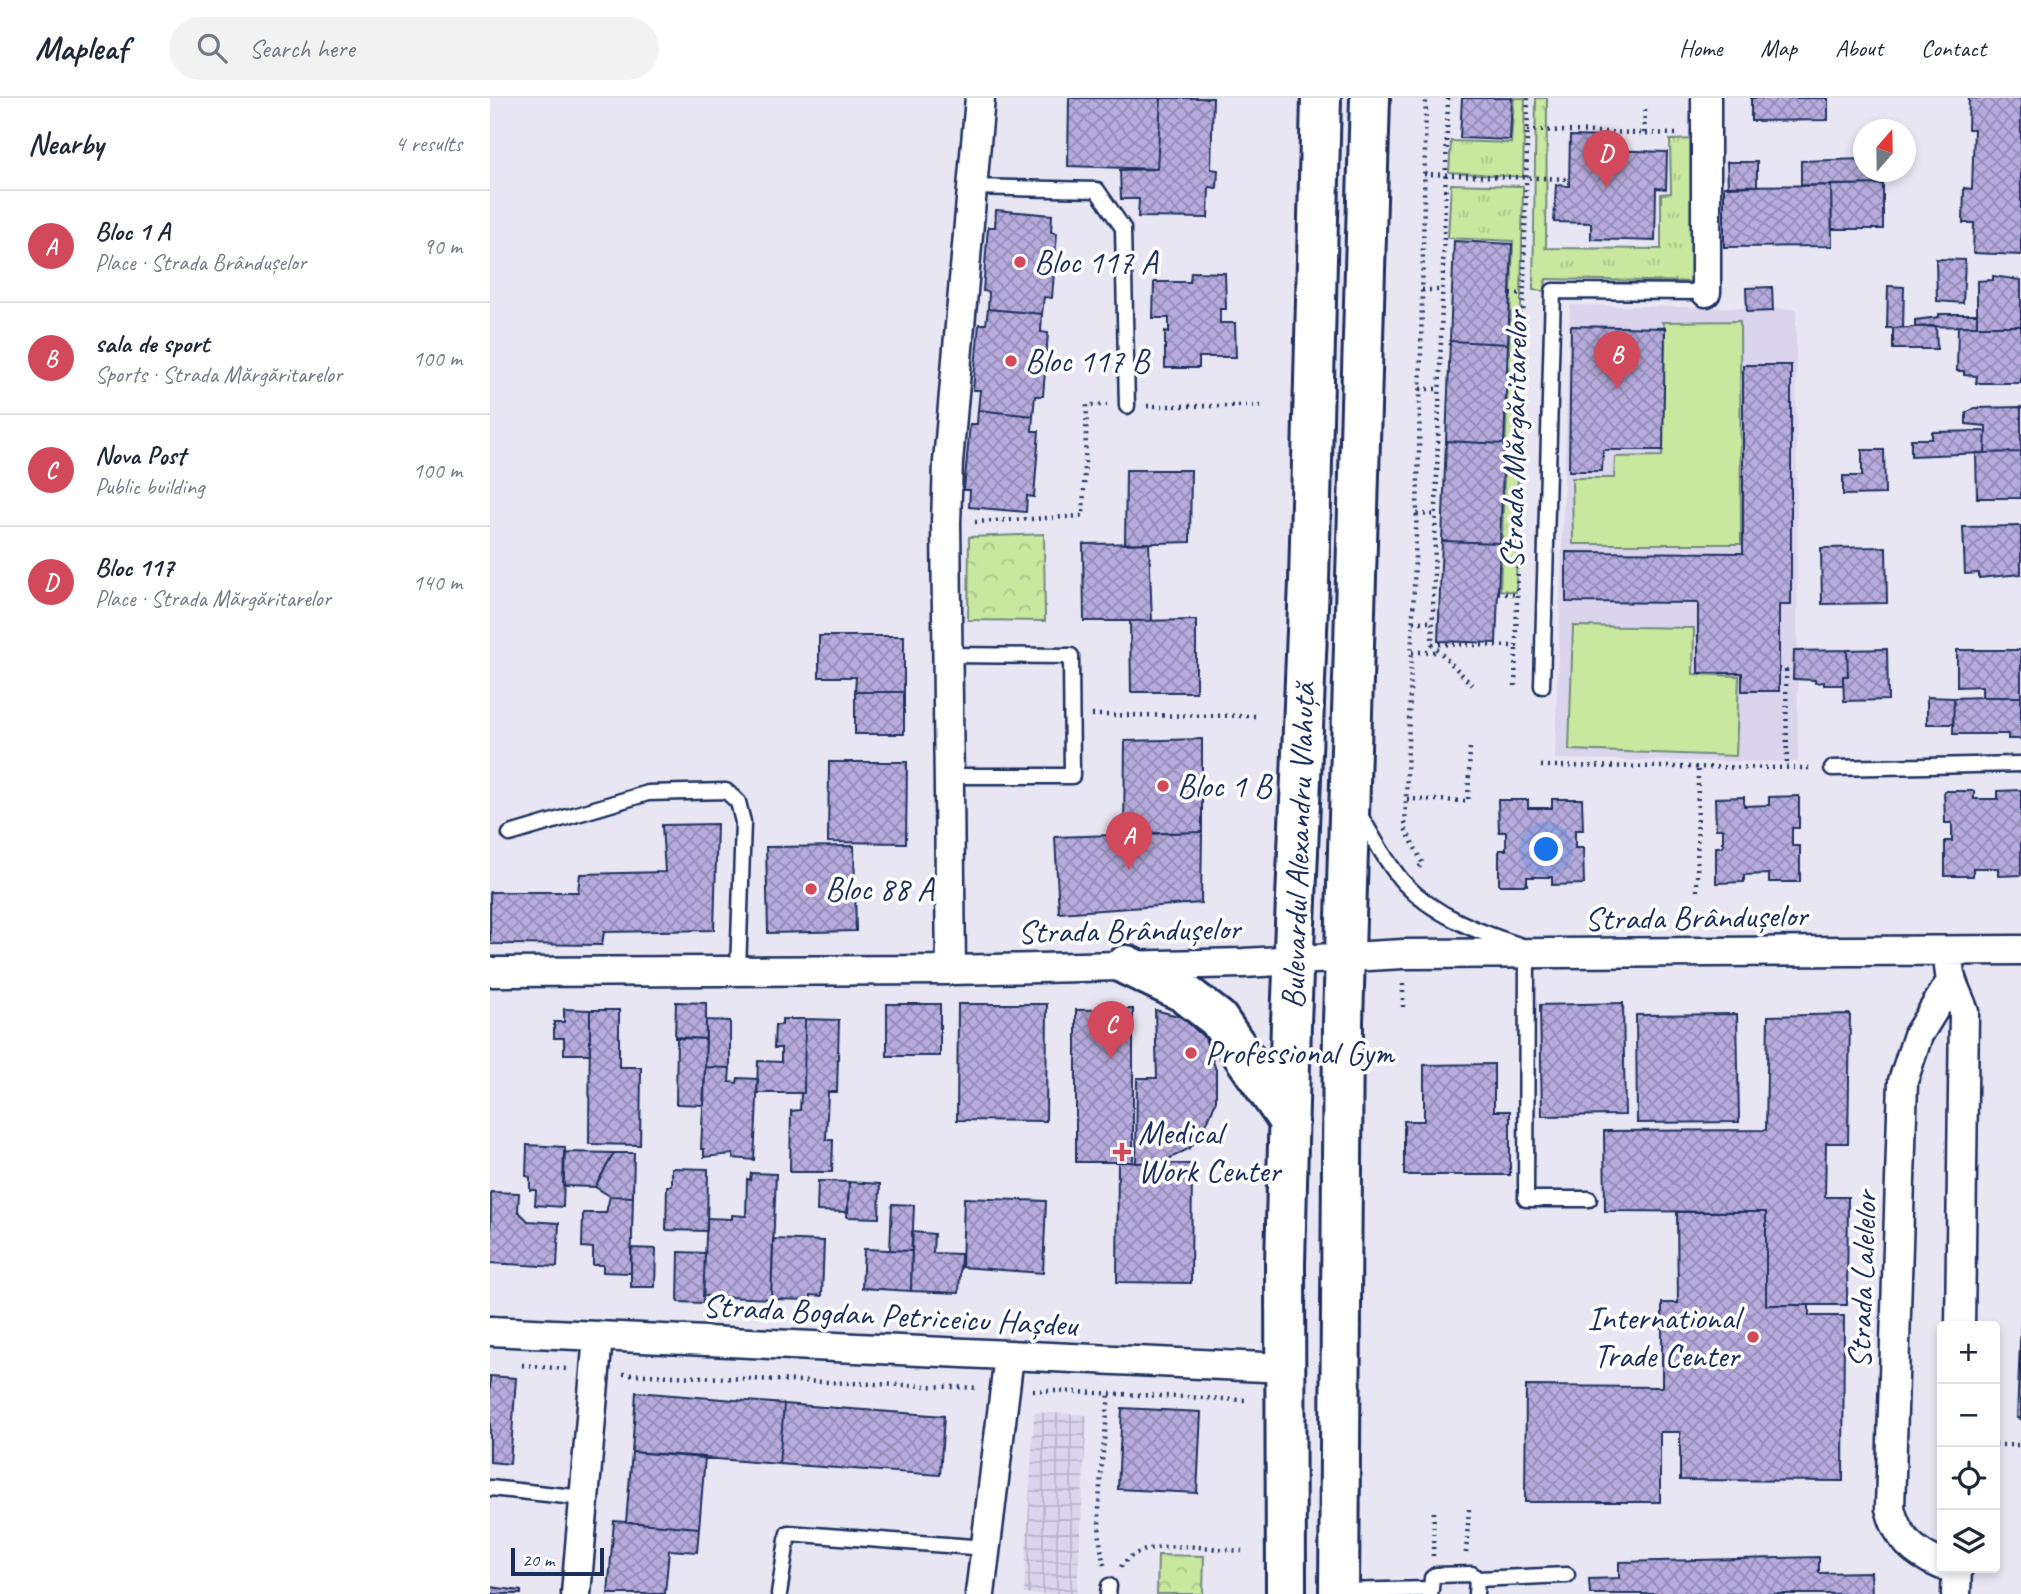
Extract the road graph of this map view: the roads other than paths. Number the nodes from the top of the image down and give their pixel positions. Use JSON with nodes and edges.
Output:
{"nodes":[{"id":1,"x":980,"y":98,"type":"edge"},
{"id":2,"x":1321,"y":98,"type":"edge"},
{"id":3,"x":1370,"y":98,"type":"edge"},
{"id":4,"x":1706,"y":98,"type":"edge"},
{"id":5,"x":970,"y":187,"type":"junction"},
{"id":6,"x":1706,"y":292,"type":"joint"},
{"id":7,"x":1127,"y":406,"type":"road end"},
{"id":8,"x":947,"y":655,"type":"junction"},
{"id":9,"x":1542,"y":686,"type":"dead end"},
{"id":10,"x":2021,"y":764,"type":"edge"},
{"id":11,"x":1832,"y":768,"type":"road end"},
{"id":12,"x":948,"y":776,"type":"junction"},
{"id":13,"x":1352,"y":802,"type":"junction"},
{"id":14,"x":510,"y":834,"type":"dead end"},
{"id":15,"x":1949,"y":950,"type":"junction"},
{"id":16,"x":2021,"y":950,"type":"edge"},
{"id":17,"x":1537,"y":954,"type":"junction"},
{"id":18,"x":1345,"y":955,"type":"junction"},
{"id":19,"x":1294,"y":960,"type":"junction"},
{"id":20,"x":1126,"y":965,"type":"junction"},
{"id":21,"x":951,"y":970,"type":"junction"},
{"id":22,"x":738,"y":971,"type":"junction"},
{"id":23,"x":490,"y":972,"type":"edge"},
{"id":24,"x":1950,"y":983,"type":"junction"},
{"id":25,"x":1289,"y":1122,"type":"junction"},
{"id":26,"x":1589,"y":1199,"type":"dead end"},
{"id":27,"x":1960,"y":1321,"type":"edge"},
{"id":28,"x":490,"y":1331,"type":"edge"},
{"id":29,"x":598,"y":1336,"type":"junction"},
{"id":30,"x":1009,"y":1356,"type":"junction"},
{"id":31,"x":1287,"y":1368,"type":"junction"},
{"id":32,"x":490,"y":1488,"type":"edge"},
{"id":33,"x":584,"y":1498,"type":"junction"},
{"id":34,"x":986,"y":1548,"type":"junction"},
{"id":35,"x":1937,"y":1563,"type":"edge"},
{"id":36,"x":1471,"y":1576,"type":"junction"},
{"id":37,"x":1567,"y":1576,"type":"dead end"},
{"id":38,"x":1431,"y":1587,"type":"edge"},
{"id":39,"x":1339,"y":1593,"type":"edge"},
{"id":40,"x":576,"y":1594,"type":"edge"},
{"id":41,"x":779,"y":1594,"type":"edge"},
{"id":42,"x":980,"y":1594,"type":"edge"},
{"id":43,"x":1286,"y":1594,"type":"edge"},
{"id":44,"x":1476,"y":1594,"type":"edge"}],
"edges":[{"from":1,"to":5,"type":"street"},
{"from":2,"to":19,"type":"main road","name":"Bulevardul Alexandru Vlahuță"},
{"from":3,"to":13,"type":"main road","name":"Bulevardul Alexandru Vlahuță"},
{"from":4,"to":6,"type":"street","name":"Strada Mărgăritarelor"},
{"from":5,"to":7,"type":"lane"},
{"from":5,"to":8,"type":"street"},
{"from":6,"to":9,"type":"lane","name":"Strada Mărgăritarelor"},
{"from":8,"to":12,"type":"street"},
{"from":8,"to":12,"type":"lane"},
{"from":10,"to":11,"type":"lane"},
{"from":12,"to":21,"type":"street"},
{"from":13,"to":17,"type":"lane"},
{"from":13,"to":18,"type":"main road","name":"Bulevardul Alexandru Vlahuță"},
{"from":14,"to":22,"type":"lane"},
{"from":15,"to":16,"type":"street","name":"Strada Brândușelor"},
{"from":15,"to":17,"type":"street","name":"Strada Brândușelor"},
{"from":15,"to":24,"type":"street"},
{"from":17,"to":18,"type":"street","name":"Strada Brândușelor"},
{"from":17,"to":26,"type":"lane"},
{"from":18,"to":19,"type":"street","name":"Strada Brândușelor"},
{"from":18,"to":39,"type":"main road","name":"Bulevardul Alexandru Vlahuță"},
{"from":19,"to":20,"type":"street","name":"Strada Brândușelor"},
{"from":19,"to":25,"type":"main road","name":"Bulevardul Alexandru Vlahuță"},
{"from":20,"to":21,"type":"street","name":"Strada Brândușelor"},
{"from":20,"to":25,"type":"main road"},
{"from":21,"to":22,"type":"street","name":"Strada Brândușelor"},
{"from":22,"to":23,"type":"street","name":"Strada Brândușelor"},
{"from":24,"to":27,"type":"street"},
{"from":24,"to":35,"type":"street","name":"Strada Lalelelor"},
{"from":25,"to":31,"type":"main road","name":"Bulevardul Alexandru Vlahuță"},
{"from":28,"to":29,"type":"street","name":"Strada Bogdan Petriceicu Hașdeu"},
{"from":29,"to":30,"type":"street","name":"Strada Bogdan Petriceicu Hașdeu"},
{"from":29,"to":33,"type":"street"},
{"from":30,"to":31,"type":"street","name":"Strada Bogdan Petriceicu Hașdeu"},
{"from":30,"to":34,"type":"street"},
{"from":31,"to":43,"type":"main road","name":"Bulevardul Alexandru Vlahuță"},
{"from":32,"to":33,"type":"lane"},
{"from":33,"to":40,"type":"street"},
{"from":34,"to":41,"type":"lane"},
{"from":34,"to":42,"type":"street"},
{"from":36,"to":37,"type":"lane"},
{"from":36,"to":38,"type":"lane"},
{"from":36,"to":44,"type":"lane"},
{"from":38,"to":39,"type":"lane"}]}
